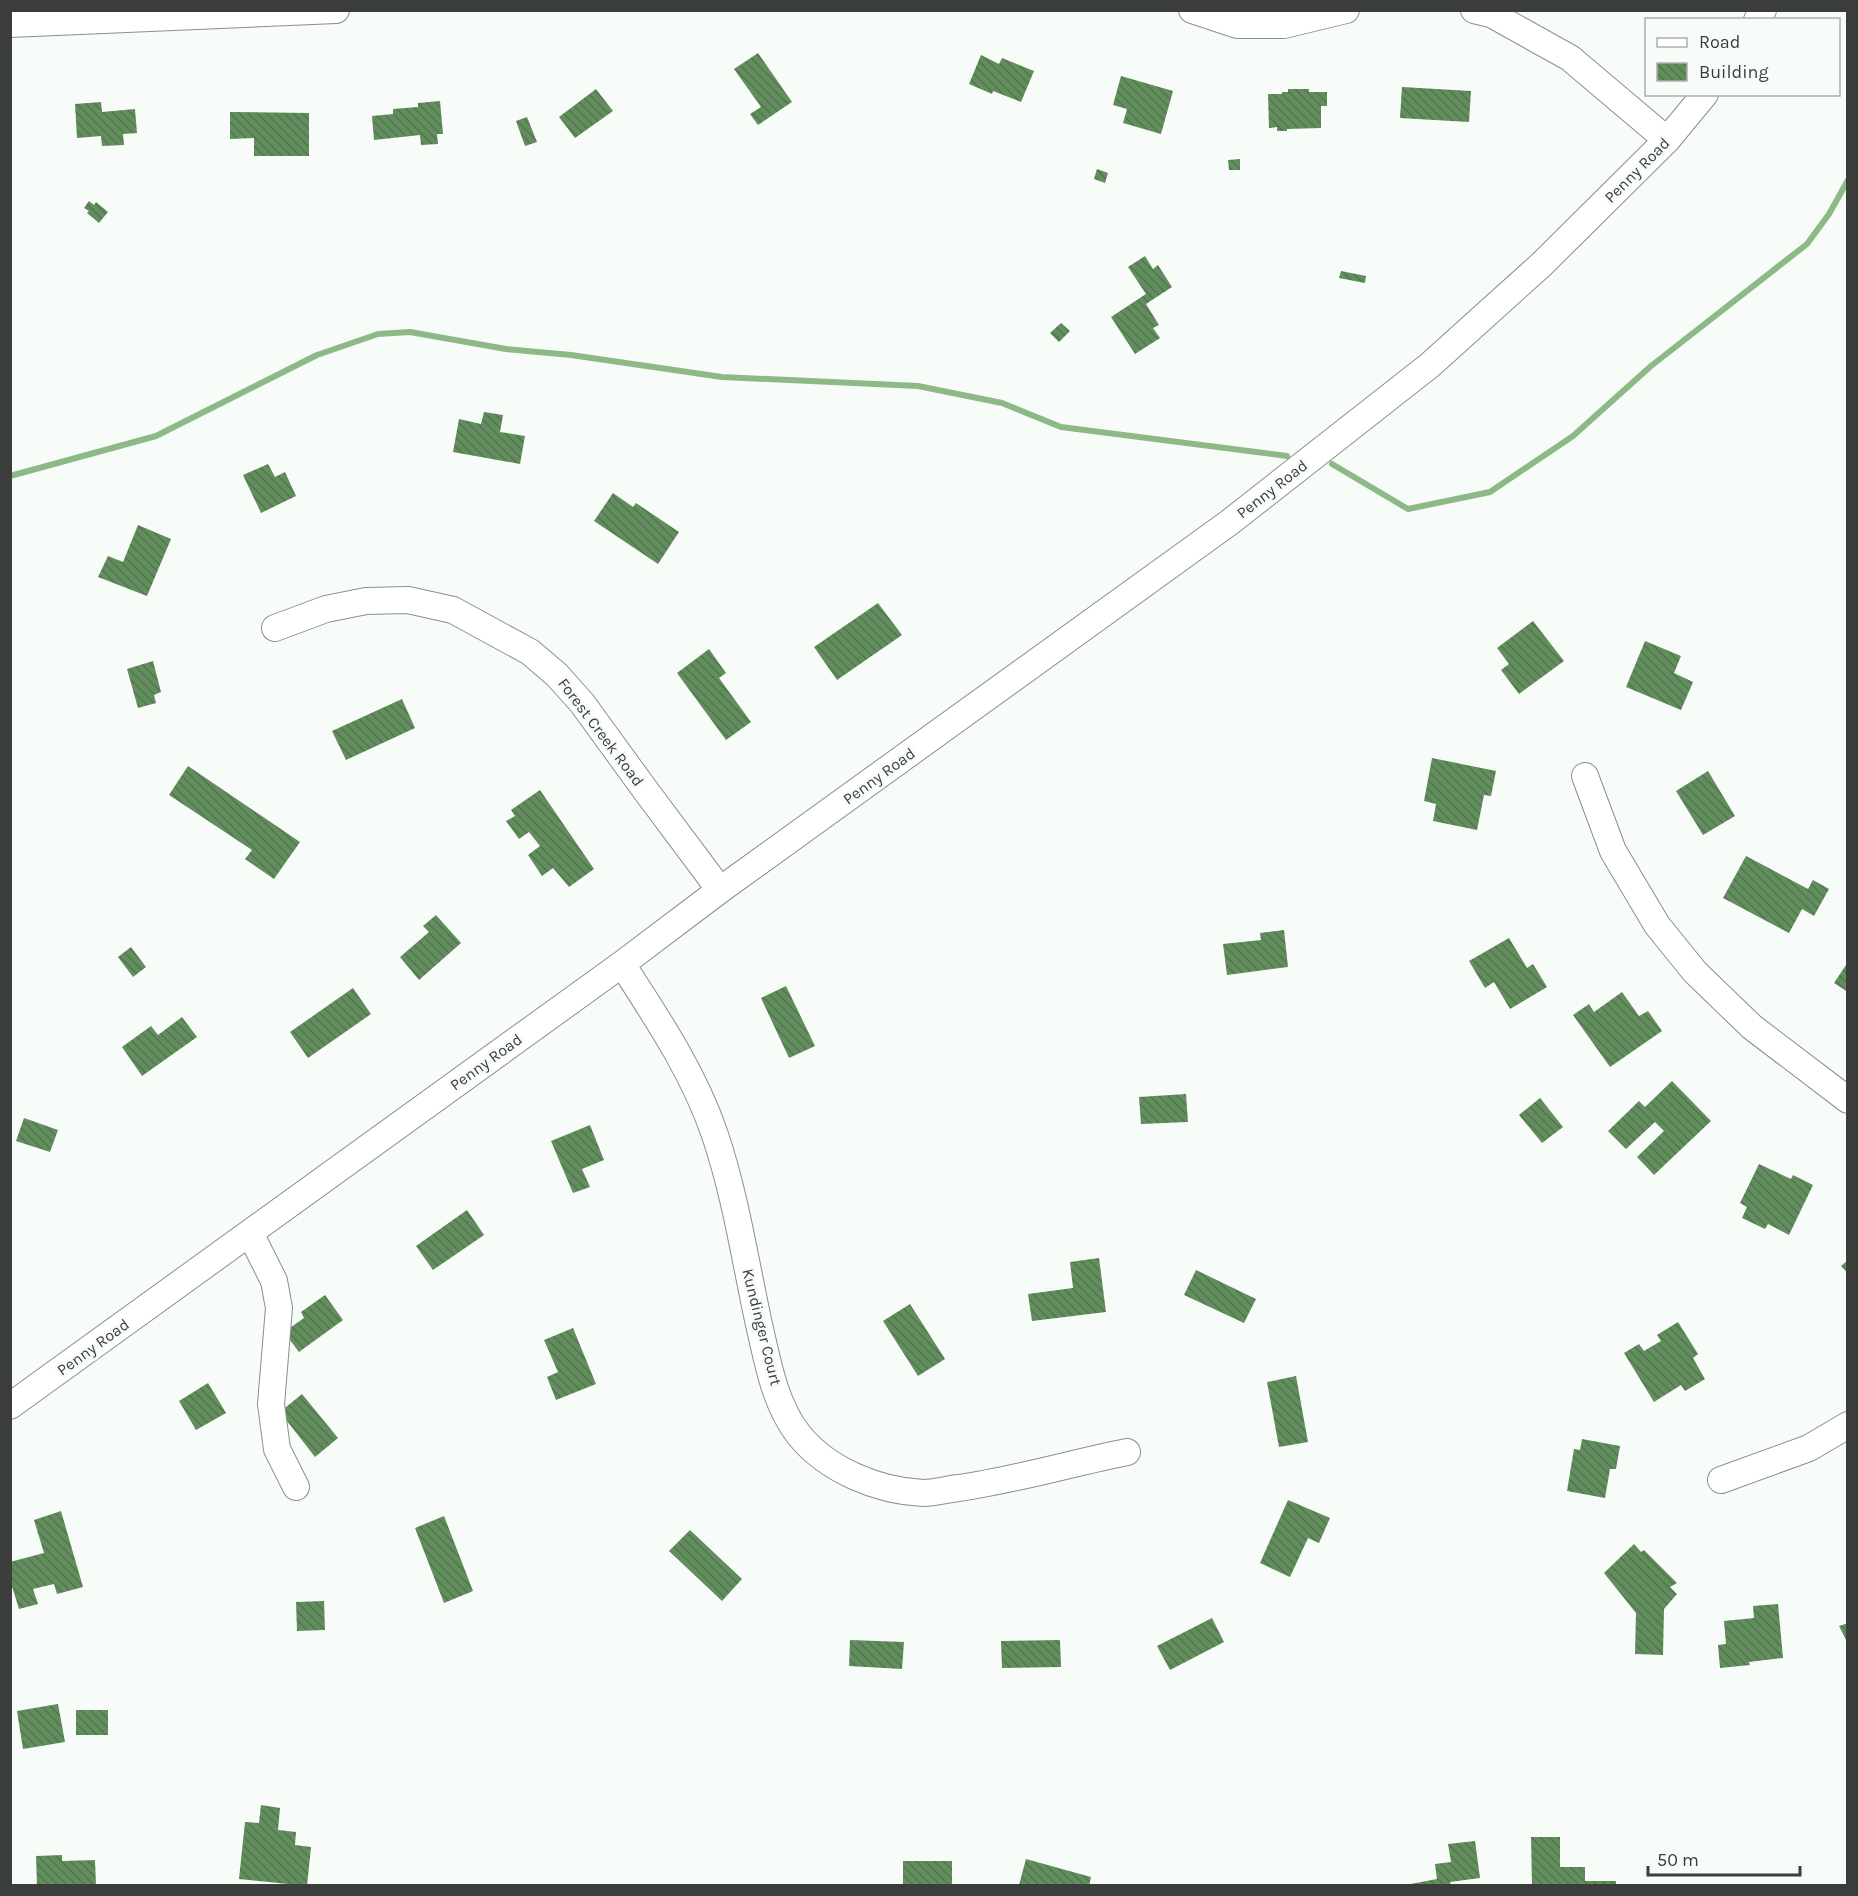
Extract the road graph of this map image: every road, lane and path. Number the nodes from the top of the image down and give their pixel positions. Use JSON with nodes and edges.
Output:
{"nodes":[{"id":1,"x":336,"y":10,"type":"edge"},
{"id":2,"x":1192,"y":10,"type":"edge"},
{"id":3,"x":1347,"y":10,"type":"edge"},
{"id":4,"x":1474,"y":10,"type":"edge"},
{"id":5,"x":10,"y":24,"type":"edge"},
{"id":6,"x":1703,"y":96,"type":"edge"},
{"id":7,"x":1667,"y":140,"type":"junction"},
{"id":8,"x":275,"y":628,"type":"dead end"},
{"id":9,"x":1585,"y":776,"type":"dead end"},
{"id":10,"x":720,"y":890,"type":"junction"},
{"id":11,"x":622,"y":964,"type":"junction"},
{"id":12,"x":1848,"y":1100,"type":"edge"},
{"id":13,"x":250,"y":1233,"type":"junction"},
{"id":14,"x":10,"y":1406,"type":"edge"},
{"id":15,"x":1848,"y":1425,"type":"edge"},
{"id":16,"x":1127,"y":1452,"type":"dead end"},
{"id":17,"x":1721,"y":1480,"type":"dead end"},
{"id":18,"x":296,"y":1487,"type":"dead end"}],
"edges":[{"from":1,"to":5,"type":"street"},
{"from":2,"to":3,"type":"street"},
{"from":4,"to":7,"type":"street"},
{"from":6,"to":7,"type":"street","name":"Penny Road"},
{"from":7,"to":10,"type":"street","name":"Penny Road"},
{"from":8,"to":10,"type":"street","name":"Forest Creek Road"},
{"from":9,"to":12,"type":"street"},
{"from":10,"to":11,"type":"street","name":"Penny Road"},
{"from":11,"to":13,"type":"street","name":"Penny Road"},
{"from":11,"to":16,"type":"street","name":"Kundinger Court"},
{"from":13,"to":14,"type":"street","name":"Penny Road"},
{"from":13,"to":18,"type":"street"},
{"from":15,"to":17,"type":"street"}]}
